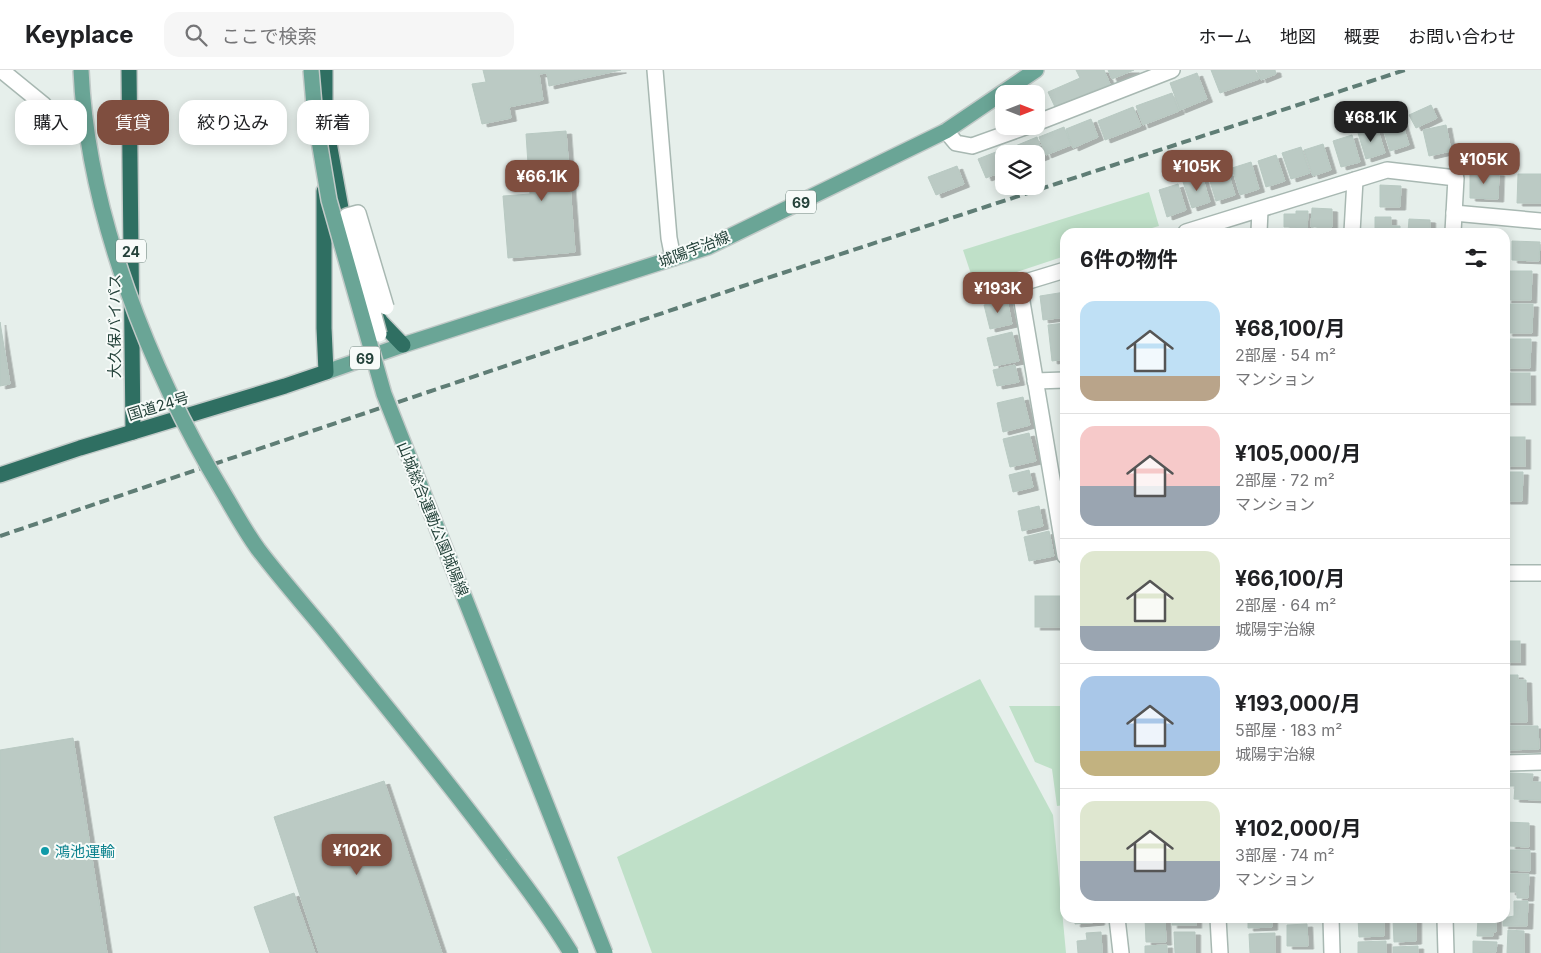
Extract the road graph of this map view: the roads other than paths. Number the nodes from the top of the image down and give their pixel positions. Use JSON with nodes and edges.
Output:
{"nodes":[{"id":1,"x":1,"y":70,"type":"edge"},
{"id":2,"x":82,"y":70,"type":"edge"},
{"id":3,"x":130,"y":70,"type":"edge"},
{"id":4,"x":311,"y":70,"type":"edge"},
{"id":5,"x":324,"y":70,"type":"edge"},
{"id":6,"x":655,"y":70,"type":"edge"},
{"id":7,"x":1036,"y":70,"type":"edge"},
{"id":8,"x":1172,"y":70,"type":"edge"},
{"id":9,"x":38,"y":100,"type":"edge"},
{"id":10,"x":325,"y":100,"type":"edge"},
{"id":11,"x":1045,"y":119,"type":"edge"},
{"id":12,"x":946,"y":132,"type":"junction"},
{"id":13,"x":1003,"y":135,"type":"edge"},
{"id":14,"x":325,"y":145,"type":"edge"},
{"id":15,"x":330,"y":145,"type":"edge"},
{"id":16,"x":1355,"y":180,"type":"junction"},
{"id":17,"x":1260,"y":210,"type":"junction"},
{"id":18,"x":1454,"y":213,"type":"junction"},
{"id":19,"x":1541,"y":221,"type":"edge"},
{"id":20,"x":1199,"y":228,"type":"edge"},
{"id":21,"x":1259,"y":228,"type":"edge"},
{"id":22,"x":1352,"y":228,"type":"edge"},
{"id":23,"x":1453,"y":228,"type":"edge"},
{"id":24,"x":673,"y":258,"type":"junction"},
{"id":25,"x":1060,"y":272,"type":"edge"},
{"id":26,"x":386,"y":307,"type":"dead end"},
{"id":27,"x":379,"y":334,"type":"dead end"},
{"id":28,"x":403,"y":345,"type":"junction"},
{"id":29,"x":326,"y":372,"type":"junction"},
{"id":30,"x":1060,"y":380,"type":"edge"},
{"id":31,"x":1035,"y":381,"type":"junction"},
{"id":32,"x":132,"y":432,"type":"junction"},
{"id":33,"x":0,"y":475,"type":"edge"},
{"id":34,"x":1058,"y":479,"type":"edge"},
{"id":35,"x":1060,"y":501,"type":"edge"},
{"id":36,"x":1541,"y":572,"type":"edge"},
{"id":37,"x":1510,"y":573,"type":"edge"},
{"id":38,"x":1541,"y":762,"type":"edge"},
{"id":39,"x":1510,"y":763,"type":"edge"},
{"id":40,"x":1118,"y":923,"type":"edge"},
{"id":41,"x":1218,"y":923,"type":"edge"},
{"id":42,"x":1331,"y":923,"type":"edge"},
{"id":43,"x":1445,"y":923,"type":"edge"},
{"id":44,"x":571,"y":953,"type":"edge"},
{"id":45,"x":605,"y":953,"type":"edge"},
{"id":46,"x":1121,"y":953,"type":"edge"},
{"id":47,"x":1220,"y":953,"type":"edge"},
{"id":48,"x":1332,"y":953,"type":"edge"},
{"id":49,"x":1446,"y":953,"type":"edge"}],
"edges":[{"from":1,"to":9,"type":"street"},
{"from":2,"to":44,"type":"main road","bridge":true},
{"from":3,"to":32,"type":"highway","name":"大久保バイパス","number":"24"},
{"from":4,"to":45,"type":"main road","name":"山城総合運動公園城陽線","bridge":true},
{"from":5,"to":10,"type":"highway"},
{"from":6,"to":24,"type":"street"},
{"from":7,"to":12,"type":"main road","name":"城陽宇治線","number":"69"},
{"from":8,"to":11,"type":"street"},
{"from":12,"to":13,"type":"street"},
{"from":12,"to":24,"type":"main road","name":"城陽宇治線","number":"69"},
{"from":14,"to":29,"type":"highway"},
{"from":15,"to":28,"type":"highway"},
{"from":16,"to":17,"type":"street"},
{"from":16,"to":18,"type":"street"},
{"from":16,"to":22,"type":"street"},
{"from":17,"to":20,"type":"street"},
{"from":17,"to":21,"type":"street"},
{"from":18,"to":19,"type":"street"},
{"from":18,"to":23,"type":"street"},
{"from":24,"to":28,"type":"main road","name":"城陽宇治線","number":"69"},
{"from":25,"to":31,"type":"street"},
{"from":26,"to":27,"type":"street","bridge":true},
{"from":28,"to":29,"type":"main road","name":"城陽宇治線","number":"69"},
{"from":29,"to":32,"type":"highway","name":"国道24号"},
{"from":30,"to":31,"type":"street"},
{"from":31,"to":34,"type":"street"},
{"from":32,"to":33,"type":"highway","name":"国道24号"},
{"from":34,"to":35,"type":"street"},
{"from":36,"to":37,"type":"street"},
{"from":38,"to":39,"type":"street"},
{"from":40,"to":46,"type":"street"},
{"from":41,"to":47,"type":"street"},
{"from":42,"to":48,"type":"street"},
{"from":43,"to":49,"type":"street"}]}
